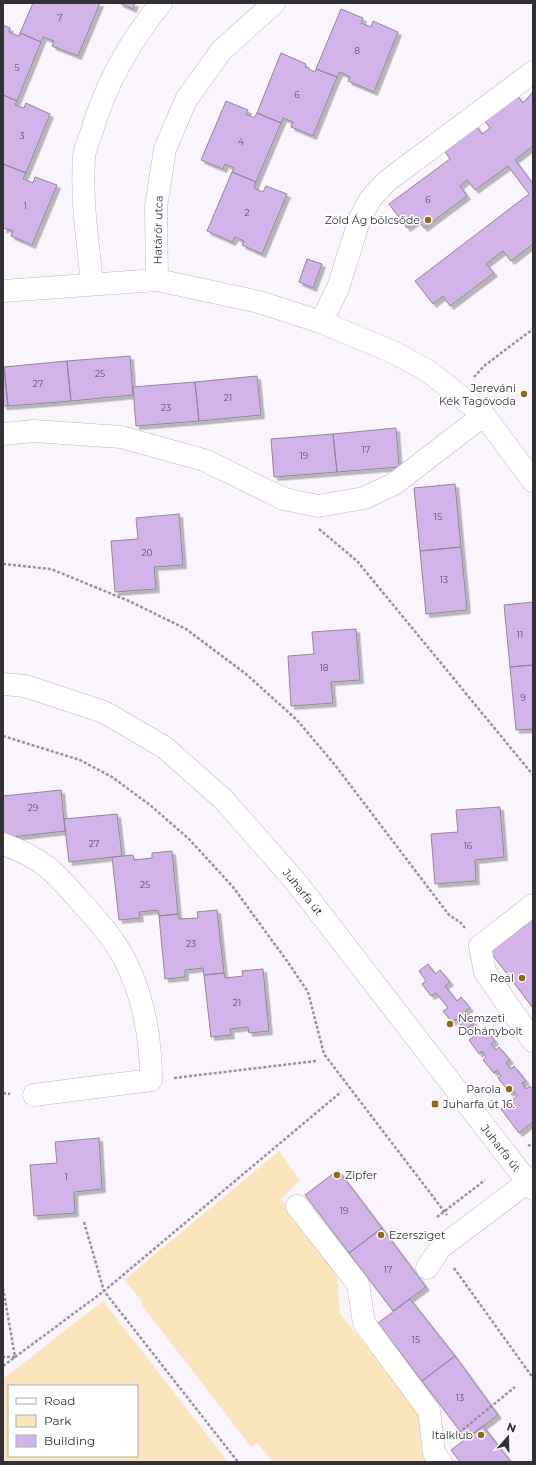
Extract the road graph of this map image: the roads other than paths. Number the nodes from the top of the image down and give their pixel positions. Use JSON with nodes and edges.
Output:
{"nodes":[{"id":1,"x":161,"y":3,"type":"edge"},
{"id":2,"x":274,"y":3,"type":"edge"},
{"id":3,"x":533,"y":72,"type":"edge"},
{"id":4,"x":157,"y":280,"type":"junction"},
{"id":5,"x":92,"y":284,"type":"junction"},
{"id":6,"x":3,"y":291,"type":"edge"},
{"id":7,"x":321,"y":322,"type":"junction"},
{"id":8,"x":484,"y":415,"type":"junction"},
{"id":9,"x":3,"y":434,"type":"edge"},
{"id":10,"x":533,"y":481,"type":"edge"},
{"id":11,"x":3,"y":684,"type":"edge"},
{"id":12,"x":3,"y":844,"type":"edge"},
{"id":13,"x":533,"y":905,"type":"edge"},
{"id":14,"x":533,"y":1042,"type":"edge"},
{"id":15,"x":34,"y":1095,"type":"dead end"},
{"id":16,"x":531,"y":1183,"type":"edge"},
{"id":17,"x":297,"y":1206,"type":"dead end"},
{"id":18,"x":427,"y":1268,"type":"dead end"},
{"id":19,"x":437,"y":1458,"type":"edge"}],
"edges":[{"from":1,"to":5,"type":"street"},
{"from":2,"to":4,"type":"street","name":"Határőr utca"},
{"from":3,"to":7,"type":"street"},
{"from":4,"to":5,"type":"street"},
{"from":4,"to":7,"type":"street"},
{"from":5,"to":6,"type":"street"},
{"from":7,"to":8,"type":"street"},
{"from":8,"to":9,"type":"street"},
{"from":8,"to":10,"type":"street"},
{"from":11,"to":16,"type":"street","name":"Juharfa út"},
{"from":12,"to":15,"type":"street"},
{"from":13,"to":14,"type":"street"},
{"from":16,"to":18,"type":"street"},
{"from":17,"to":19,"type":"street"}]}
